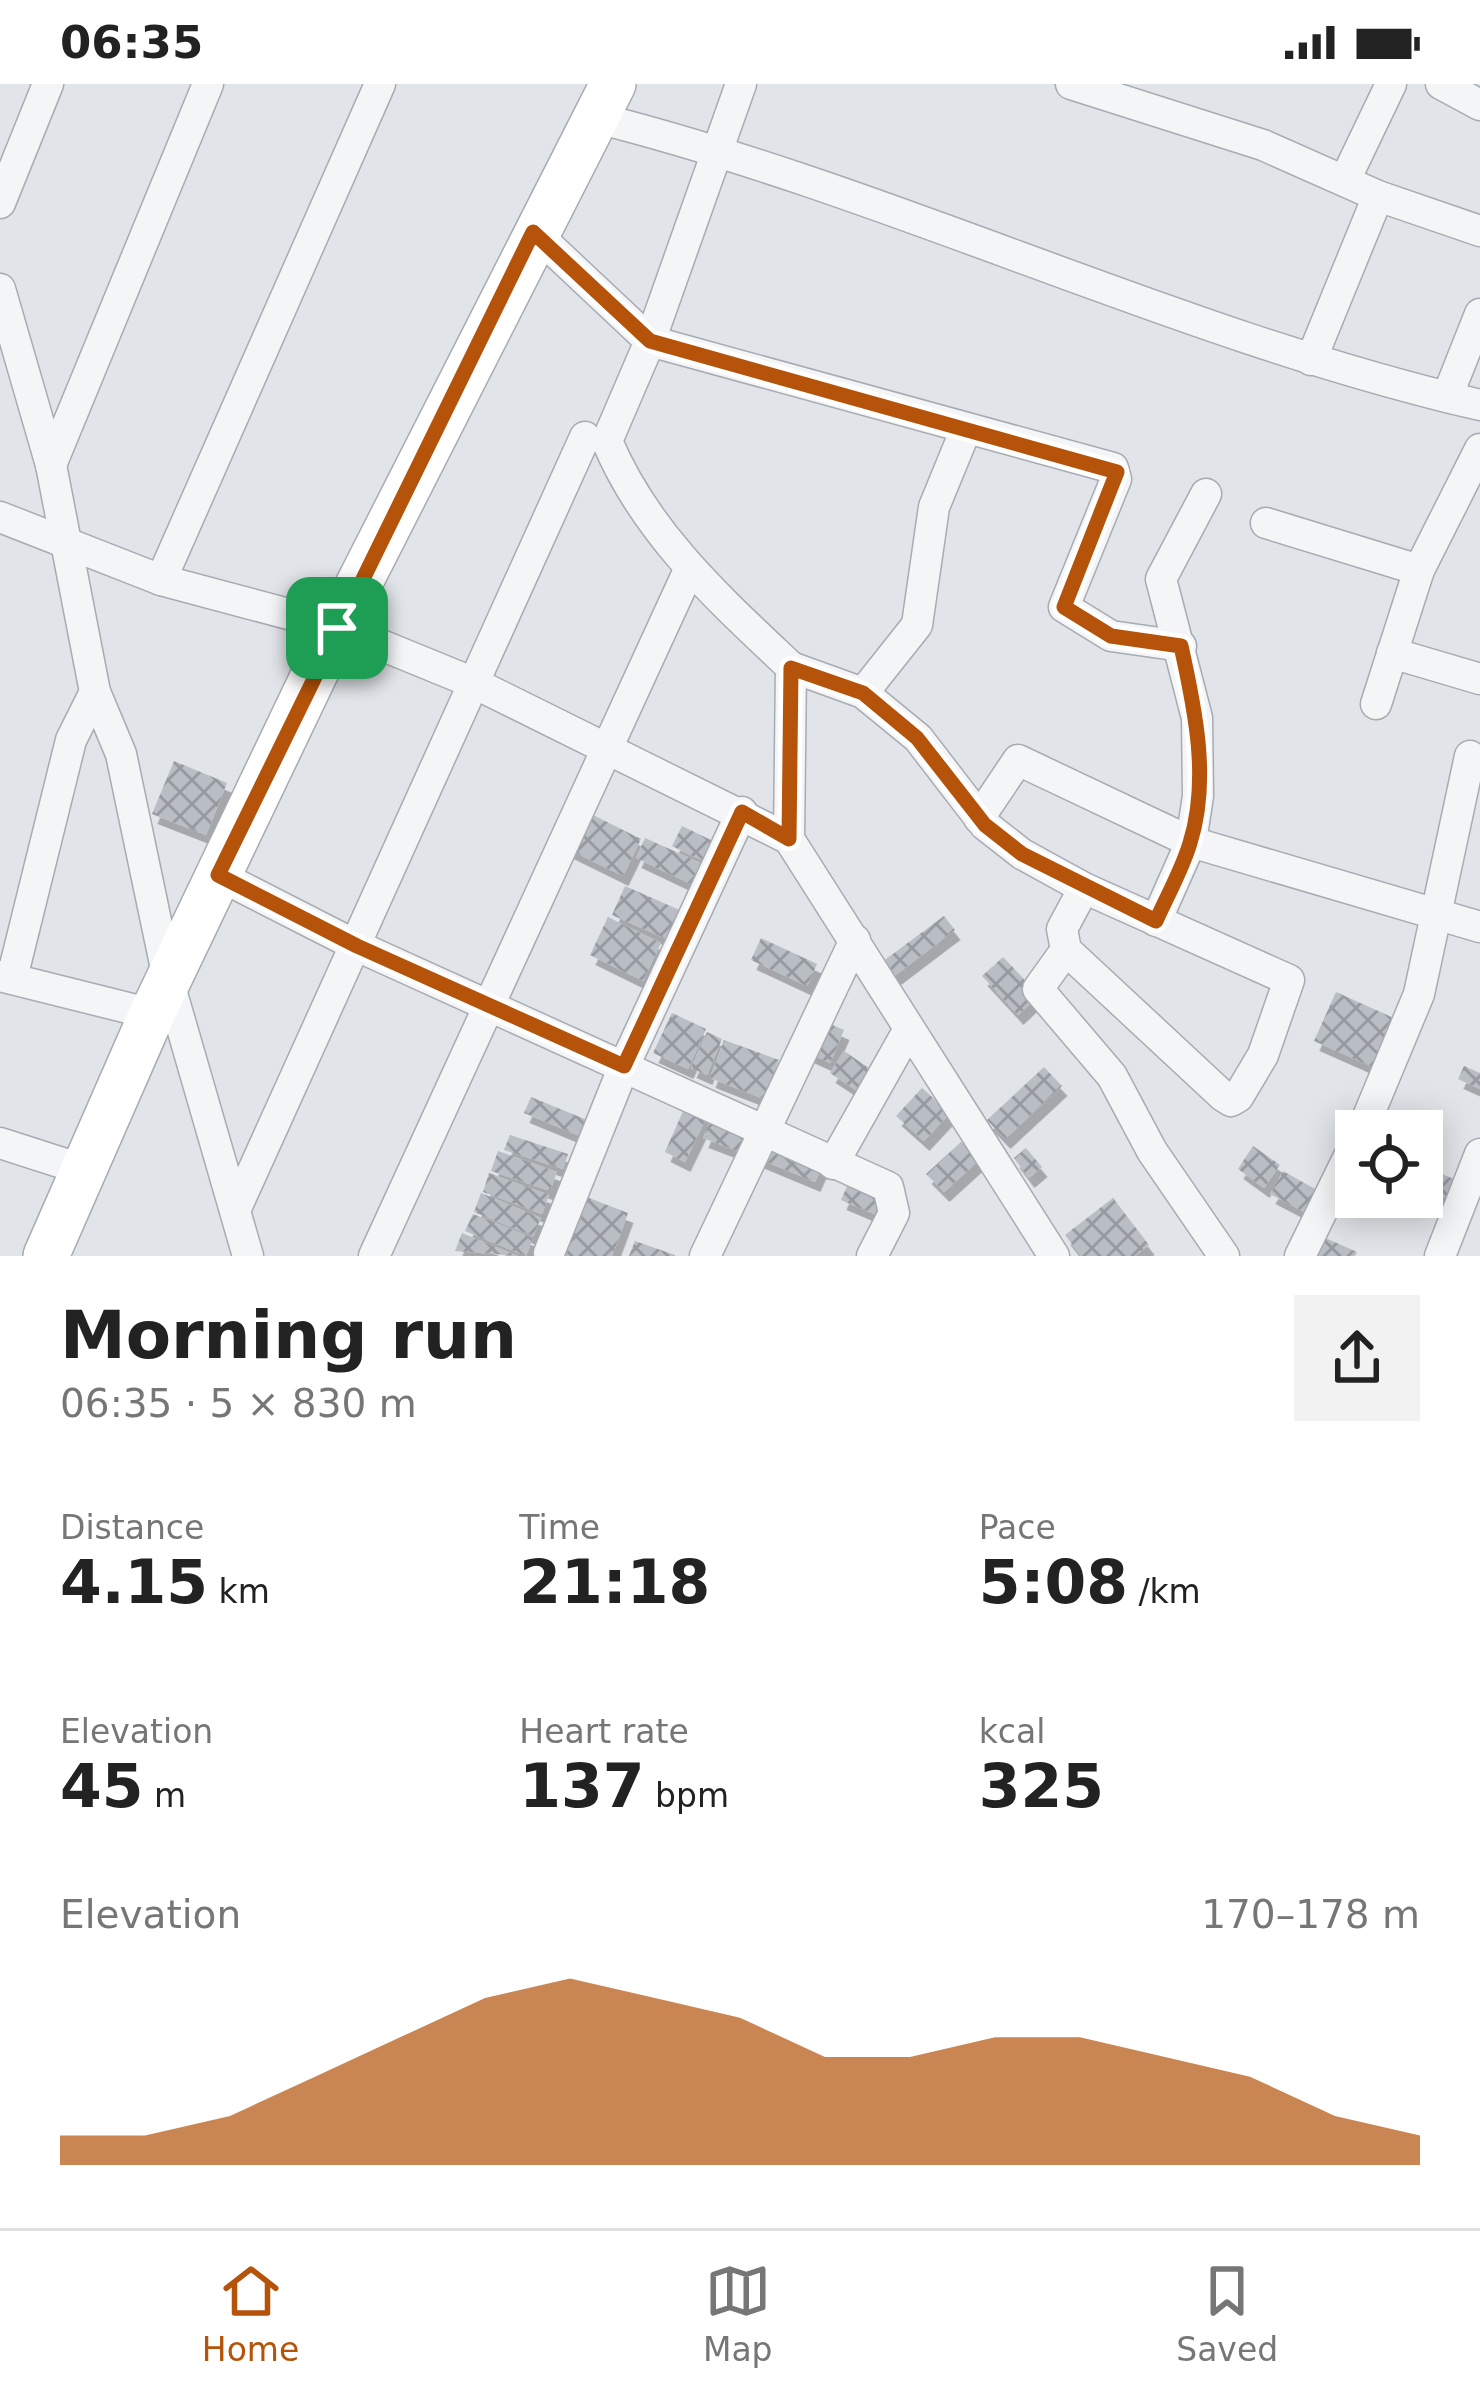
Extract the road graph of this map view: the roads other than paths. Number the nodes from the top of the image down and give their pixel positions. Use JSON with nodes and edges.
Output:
{"nodes":[{"id":1,"x":48,"y":84,"type":"edge"},
{"id":2,"x":208,"y":84,"type":"edge"},
{"id":3,"x":380,"y":84,"type":"edge"},
{"id":4,"x":741,"y":84,"type":"edge"},
{"id":5,"x":1071,"y":84,"type":"edge"},
{"id":6,"x":1391,"y":84,"type":"edge"},
{"id":7,"x":1442,"y":84,"type":"edge"},
{"id":8,"x":605,"y":101,"type":"edge"},
{"id":9,"x":1480,"y":105,"type":"edge"},
{"id":10,"x":718,"y":148,"type":"junction"},
{"id":11,"x":1345,"y":181,"type":"junction"},
{"id":12,"x":1378,"y":196,"type":"junction"},
{"id":13,"x":0,"y":203,"type":"edge"},
{"id":14,"x":1480,"y":231,"type":"edge"},
{"id":15,"x":533,"y":232,"type":"junction"},
{"id":16,"x":0,"y":289,"type":"edge"},
{"id":17,"x":1480,"y":314,"type":"edge"},
{"id":18,"x":650,"y":341,"type":"junction"},
{"id":19,"x":1311,"y":360,"type":"junction"},
{"id":20,"x":1447,"y":397,"type":"junction"},
{"id":21,"x":1480,"y":405,"type":"edge"},
{"id":22,"x":966,"y":429,"type":"junction"},
{"id":23,"x":585,"y":437,"type":"dead end"},
{"id":24,"x":1480,"y":449,"type":"edge"},
{"id":25,"x":51,"y":465,"type":"junction"},
{"id":26,"x":1205,"y":494,"type":"dead end"},
{"id":27,"x":0,"y":517,"type":"edge"},
{"id":28,"x":1266,"y":523,"type":"dead end"},
{"id":29,"x":63,"y":541,"type":"junction"},
{"id":30,"x":688,"y":570,"type":"junction"},
{"id":31,"x":1419,"y":570,"type":"junction"},
{"id":32,"x":161,"y":580,"type":"junction"},
{"id":33,"x":337,"y":628,"type":"junction"},
{"id":34,"x":1181,"y":646,"type":"junction"},
{"id":35,"x":1392,"y":653,"type":"junction"},
{"id":36,"x":791,"y":668,"type":"junction"},
{"id":37,"x":1480,"y":679,"type":"edge"},
{"id":38,"x":475,"y":682,"type":"junction"},
{"id":39,"x":95,"y":692,"type":"junction"},
{"id":40,"x":863,"y":693,"type":"junction"},
{"id":41,"x":1376,"y":704,"type":"dead end"},
{"id":42,"x":604,"y":749,"type":"junction"},
{"id":43,"x":1470,"y":756,"type":"dead end"},
{"id":44,"x":742,"y":812,"type":"junction"},
{"id":45,"x":979,"y":818,"type":"junction"},
{"id":46,"x":789,"y":839,"type":"junction"},
{"id":47,"x":1191,"y":842,"type":"junction"},
{"id":48,"x":218,"y":875,"type":"junction"},
{"id":49,"x":1084,"y":888,"type":"junction"},
{"id":50,"x":1437,"y":915,"type":"junction"},
{"id":51,"x":1156,"y":921,"type":"junction"},
{"id":52,"x":1480,"y":927,"type":"edge"},
{"id":53,"x":855,"y":940,"type":"junction"},
{"id":54,"x":357,"y":946,"type":"junction"},
{"id":55,"x":1066,"y":950,"type":"junction"},
{"id":56,"x":6,"y":977,"type":"edge"},
{"id":57,"x":160,"y":999,"type":"junction"},
{"id":58,"x":491,"y":1003,"type":"junction"},
{"id":59,"x":908,"y":1029,"type":"junction"},
{"id":60,"x":624,"y":1066,"type":"junction"},
{"id":61,"x":1371,"y":1110,"type":"edge"},
{"id":62,"x":761,"y":1130,"type":"junction"},
{"id":63,"x":0,"y":1143,"type":"edge"},
{"id":64,"x":1480,"y":1154,"type":"edge"},
{"id":65,"x":833,"y":1165,"type":"junction"},
{"id":66,"x":83,"y":1170,"type":"junction"},
{"id":67,"x":1335,"y":1185,"type":"edge"},
{"id":68,"x":237,"y":1207,"type":"junction"},
{"id":69,"x":55,"y":1253,"type":"edge"},
{"id":70,"x":549,"y":1253,"type":"dead end"},
{"id":71,"x":248,"y":1256,"type":"edge"},
{"id":72,"x":374,"y":1256,"type":"edge"},
{"id":73,"x":705,"y":1256,"type":"edge"},
{"id":74,"x":872,"y":1256,"type":"edge"},
{"id":75,"x":1054,"y":1256,"type":"edge"},
{"id":76,"x":1224,"y":1256,"type":"edge"},
{"id":77,"x":1300,"y":1256,"type":"edge"},
{"id":78,"x":1440,"y":1256,"type":"edge"}],
"edges":[{"from":1,"to":13,"type":"street"},
{"from":2,"to":25,"type":"street"},
{"from":3,"to":32,"type":"street"},
{"from":4,"to":10,"type":"street"},
{"from":5,"to":11,"type":"street"},
{"from":6,"to":11,"type":"street"},
{"from":7,"to":9,"type":"street"},
{"from":8,"to":10,"type":"street"},
{"from":8,"to":15,"type":"main road"},
{"from":10,"to":18,"type":"street"},
{"from":10,"to":19,"type":"street"},
{"from":11,"to":12,"type":"street"},
{"from":12,"to":14,"type":"street"},
{"from":12,"to":19,"type":"street"},
{"from":15,"to":18,"type":"street"},
{"from":15,"to":33,"type":"main road"},
{"from":16,"to":25,"type":"street"},
{"from":17,"to":20,"type":"street"},
{"from":18,"to":22,"type":"street"},
{"from":18,"to":30,"type":"street"},
{"from":19,"to":20,"type":"street"},
{"from":20,"to":21,"type":"street"},
{"from":22,"to":34,"type":"street"},
{"from":22,"to":40,"type":"street"},
{"from":23,"to":38,"type":"street"},
{"from":24,"to":31,"type":"street"},
{"from":25,"to":29,"type":"street"},
{"from":26,"to":34,"type":"street"},
{"from":27,"to":29,"type":"street"},
{"from":28,"to":31,"type":"street"},
{"from":29,"to":32,"type":"street"},
{"from":29,"to":39,"type":"street"},
{"from":30,"to":36,"type":"street"},
{"from":30,"to":42,"type":"street"},
{"from":31,"to":35,"type":"street"},
{"from":32,"to":33,"type":"street"},
{"from":33,"to":38,"type":"street"},
{"from":33,"to":48,"type":"main road"},
{"from":34,"to":47,"type":"street"},
{"from":35,"to":37,"type":"street"},
{"from":35,"to":41,"type":"street"},
{"from":36,"to":40,"type":"street"},
{"from":36,"to":46,"type":"street"},
{"from":38,"to":42,"type":"street"},
{"from":38,"to":54,"type":"street"},
{"from":39,"to":56,"type":"street"},
{"from":39,"to":57,"type":"street"},
{"from":40,"to":45,"type":"street"},
{"from":42,"to":44,"type":"street"},
{"from":42,"to":58,"type":"street"},
{"from":43,"to":50,"type":"street"},
{"from":44,"to":46,"type":"street"},
{"from":44,"to":60,"type":"street"},
{"from":45,"to":47,"type":"street"},
{"from":45,"to":49,"type":"street"},
{"from":46,"to":53,"type":"street"},
{"from":47,"to":50,"type":"street"},
{"from":47,"to":51,"type":"street"},
{"from":48,"to":54,"type":"street"},
{"from":48,"to":57,"type":"main road"},
{"from":49,"to":51,"type":"street"},
{"from":49,"to":55,"type":"street"},
{"from":50,"to":52,"type":"street"},
{"from":50,"to":61,"type":"street"},
{"from":51,"to":55,"type":"street"},
{"from":53,"to":59,"type":"street"},
{"from":53,"to":62,"type":"street"},
{"from":54,"to":58,"type":"street"},
{"from":54,"to":68,"type":"street"},
{"from":55,"to":76,"type":"street"},
{"from":56,"to":57,"type":"street"},
{"from":57,"to":66,"type":"main road"},
{"from":57,"to":68,"type":"street"},
{"from":58,"to":60,"type":"street"},
{"from":58,"to":72,"type":"street"},
{"from":59,"to":65,"type":"street"},
{"from":59,"to":75,"type":"street"},
{"from":60,"to":62,"type":"street"},
{"from":60,"to":70,"type":"street"},
{"from":62,"to":65,"type":"street"},
{"from":62,"to":73,"type":"street"},
{"from":63,"to":66,"type":"street"},
{"from":64,"to":78,"type":"street"},
{"from":65,"to":74,"type":"street"},
{"from":66,"to":69,"type":"main road"},
{"from":67,"to":77,"type":"street"},
{"from":68,"to":71,"type":"street"}]}
